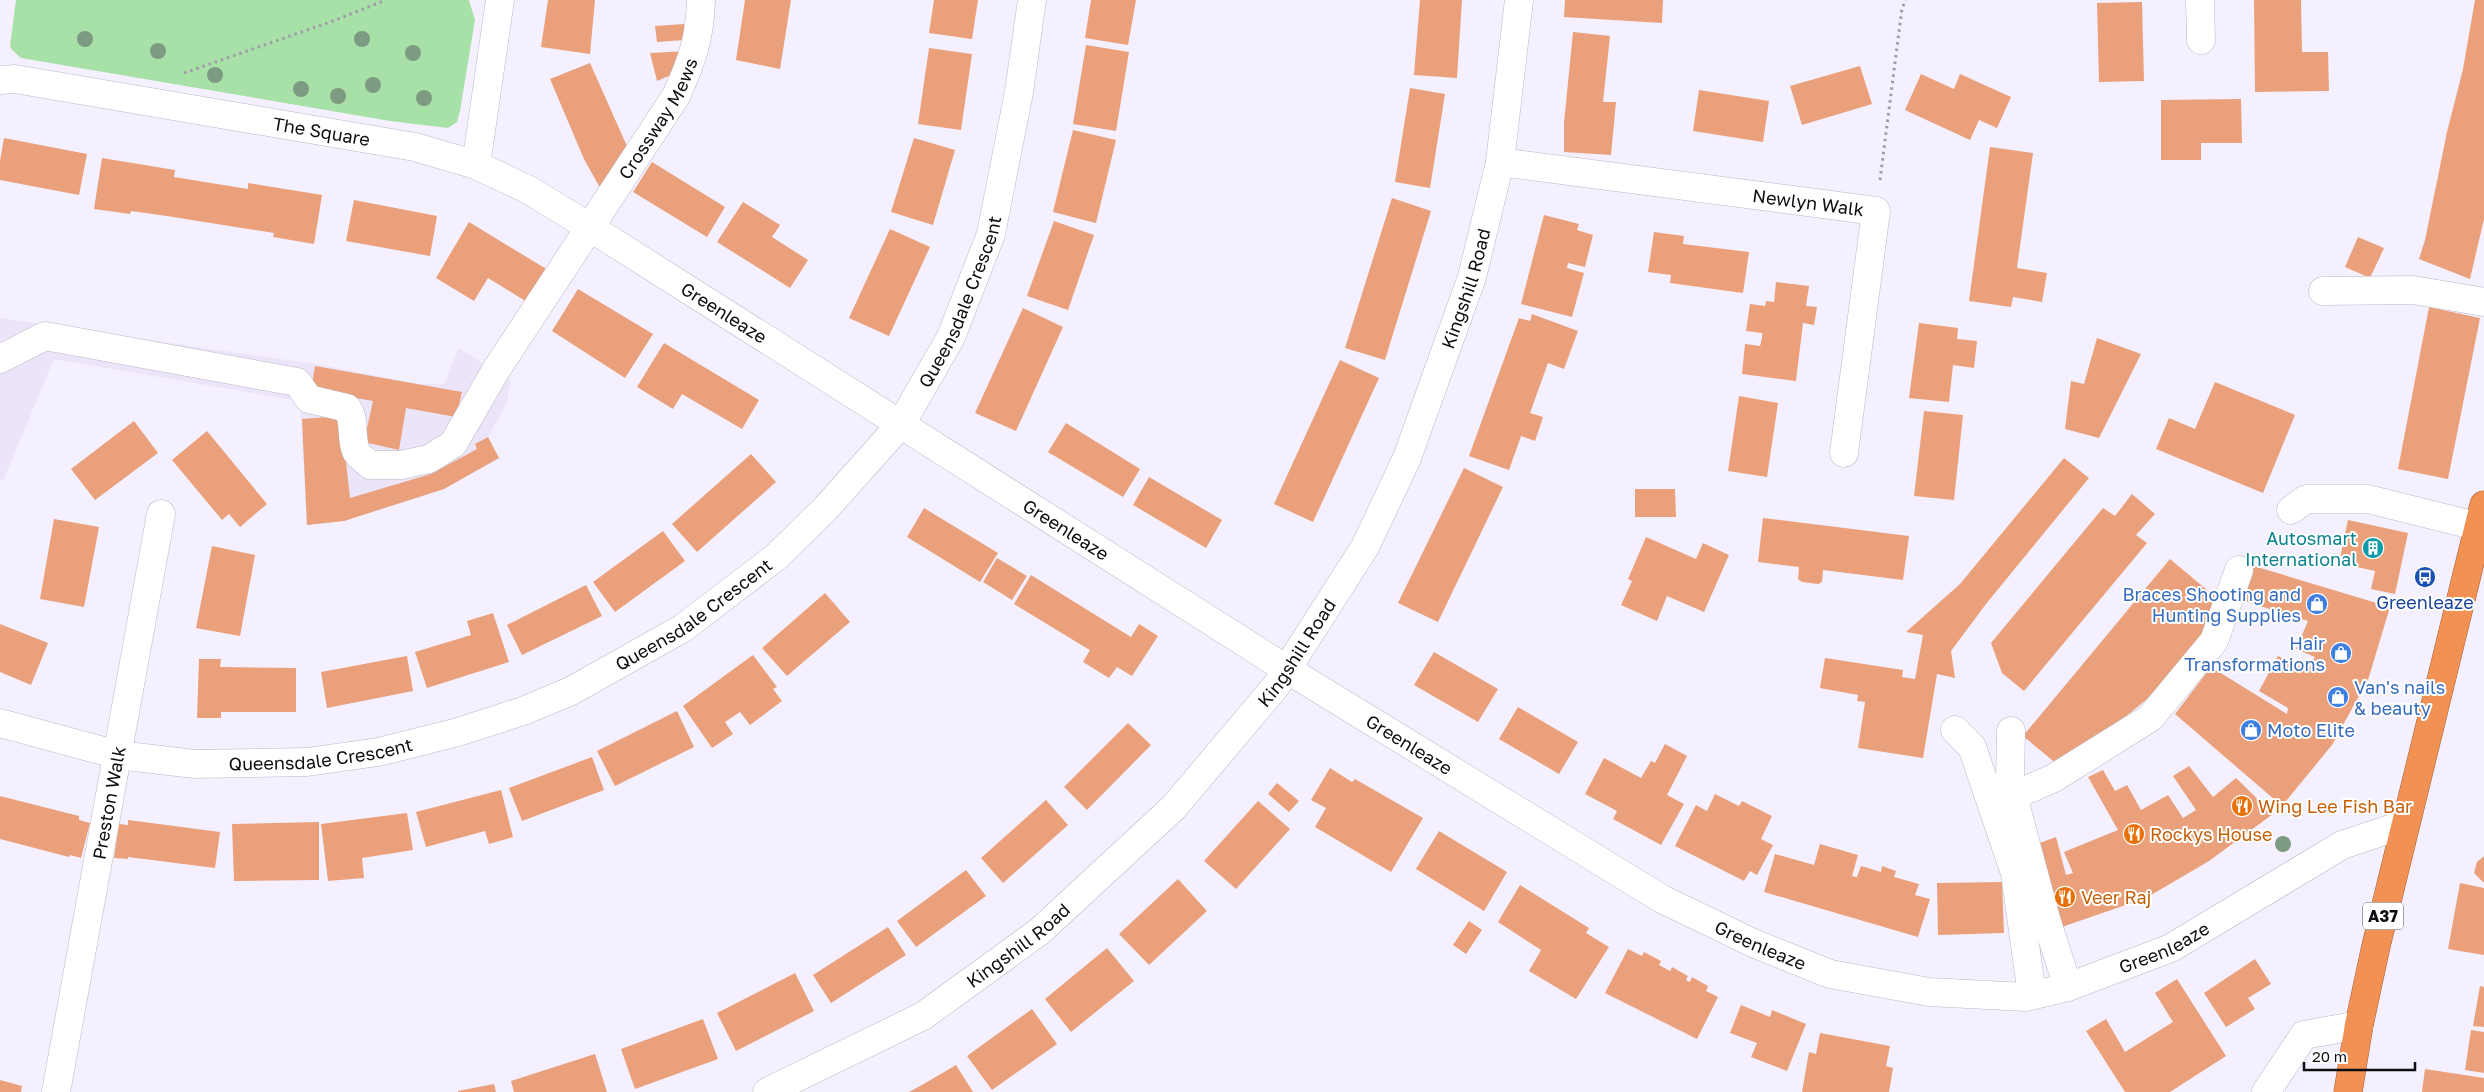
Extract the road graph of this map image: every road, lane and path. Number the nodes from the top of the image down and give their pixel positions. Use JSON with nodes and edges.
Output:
{"nodes":[{"id":1,"x":386,"y":0,"type":"edge"},
{"id":2,"x":500,"y":0,"type":"edge"},
{"id":3,"x":701,"y":0,"type":"edge"},
{"id":4,"x":1032,"y":0,"type":"edge"},
{"id":5,"x":1519,"y":0,"type":"edge"},
{"id":6,"x":1906,"y":0,"type":"edge"},
{"id":7,"x":2200,"y":0,"type":"edge"},
{"id":8,"x":2201,"y":40,"type":"dead end"},
{"id":9,"x":183,"y":73,"type":"dead end"},
{"id":10,"x":0,"y":80,"type":"edge"},
{"id":11,"x":1500,"y":162,"type":"junction"},
{"id":12,"x":476,"y":165,"type":"junction"},
{"id":13,"x":1876,"y":211,"type":"junction"},
{"id":14,"x":590,"y":228,"type":"junction"},
{"id":15,"x":2322,"y":291,"type":"dead end"},
{"id":16,"x":2484,"y":302,"type":"edge"},
{"id":17,"x":0,"y":359,"type":"edge"},
{"id":18,"x":901,"y":424,"type":"junction"},
{"id":19,"x":1844,"y":453,"type":"dead end"},
{"id":20,"x":2291,"y":510,"type":"dead end"},
{"id":21,"x":160,"y":514,"type":"dead end"},
{"id":22,"x":2482,"y":516,"type":"edge"},
{"id":23,"x":2240,"y":570,"type":"dead end"},
{"id":24,"x":1288,"y":670,"type":"junction"},
{"id":25,"x":0,"y":723,"type":"edge"},
{"id":26,"x":1955,"y":730,"type":"dead end"},
{"id":27,"x":2011,"y":731,"type":"dead end"},
{"id":28,"x":118,"y":754,"type":"junction"},
{"id":29,"x":2013,"y":796,"type":"junction"},
{"id":30,"x":2406,"y":824,"type":"junction"},
{"id":31,"x":2068,"y":987,"type":"junction"},
{"id":32,"x":2032,"y":995,"type":"junction"},
{"id":33,"x":2359,"y":1025,"type":"junction"},
{"id":34,"x":56,"y":1092,"type":"edge"},
{"id":35,"x":767,"y":1092,"type":"edge"},
{"id":36,"x":2266,"y":1092,"type":"edge"},
{"id":37,"x":2348,"y":1092,"type":"edge"}],
"edges":[{"from":1,"to":9,"type":"path"},
{"from":2,"to":12,"type":"street"},
{"from":3,"to":14,"type":"street","name":"Crossway Mews"},
{"from":4,"to":18,"type":"street","name":"Queensdale Crescent"},
{"from":5,"to":11,"type":"street","name":"Kingshill Road"},
{"from":6,"to":13,"type":"path"},
{"from":7,"to":8,"type":"street"},
{"from":10,"to":12,"type":"street","name":"The Square"},
{"from":11,"to":13,"type":"street","name":"Newlyn Walk"},
{"from":11,"to":24,"type":"street","name":"Kingshill Road"},
{"from":12,"to":14,"type":"street","name":"Greenleaze"},
{"from":13,"to":19,"type":"street","name":"Newlyn Walk"},
{"from":14,"to":17,"type":"street","name":"Crossway Mews"},
{"from":14,"to":18,"type":"street","name":"Greenleaze"},
{"from":15,"to":16,"type":"street"},
{"from":18,"to":24,"type":"street","name":"Greenleaze"},
{"from":18,"to":28,"type":"street","name":"Queensdale Crescent"},
{"from":20,"to":22,"type":"street"},
{"from":21,"to":28,"type":"street","name":"Preston Walk"},
{"from":22,"to":30,"type":"highway","number":"A37"},
{"from":23,"to":29,"type":"street"},
{"from":24,"to":32,"type":"street","name":"Greenleaze"},
{"from":24,"to":35,"type":"street","name":"Kingshill Road"},
{"from":25,"to":28,"type":"street","name":"Queensdale Crescent"},
{"from":26,"to":32,"type":"street"},
{"from":27,"to":29,"type":"street"},
{"from":28,"to":34,"type":"street","name":"Preston Walk"},
{"from":29,"to":31,"type":"street"},
{"from":30,"to":31,"type":"street","name":"Greenleaze"},
{"from":30,"to":33,"type":"highway","number":"A37"},
{"from":31,"to":32,"type":"street","name":"Greenleaze"},
{"from":33,"to":36,"type":"street"},
{"from":33,"to":37,"type":"highway","number":"A37"}]}
